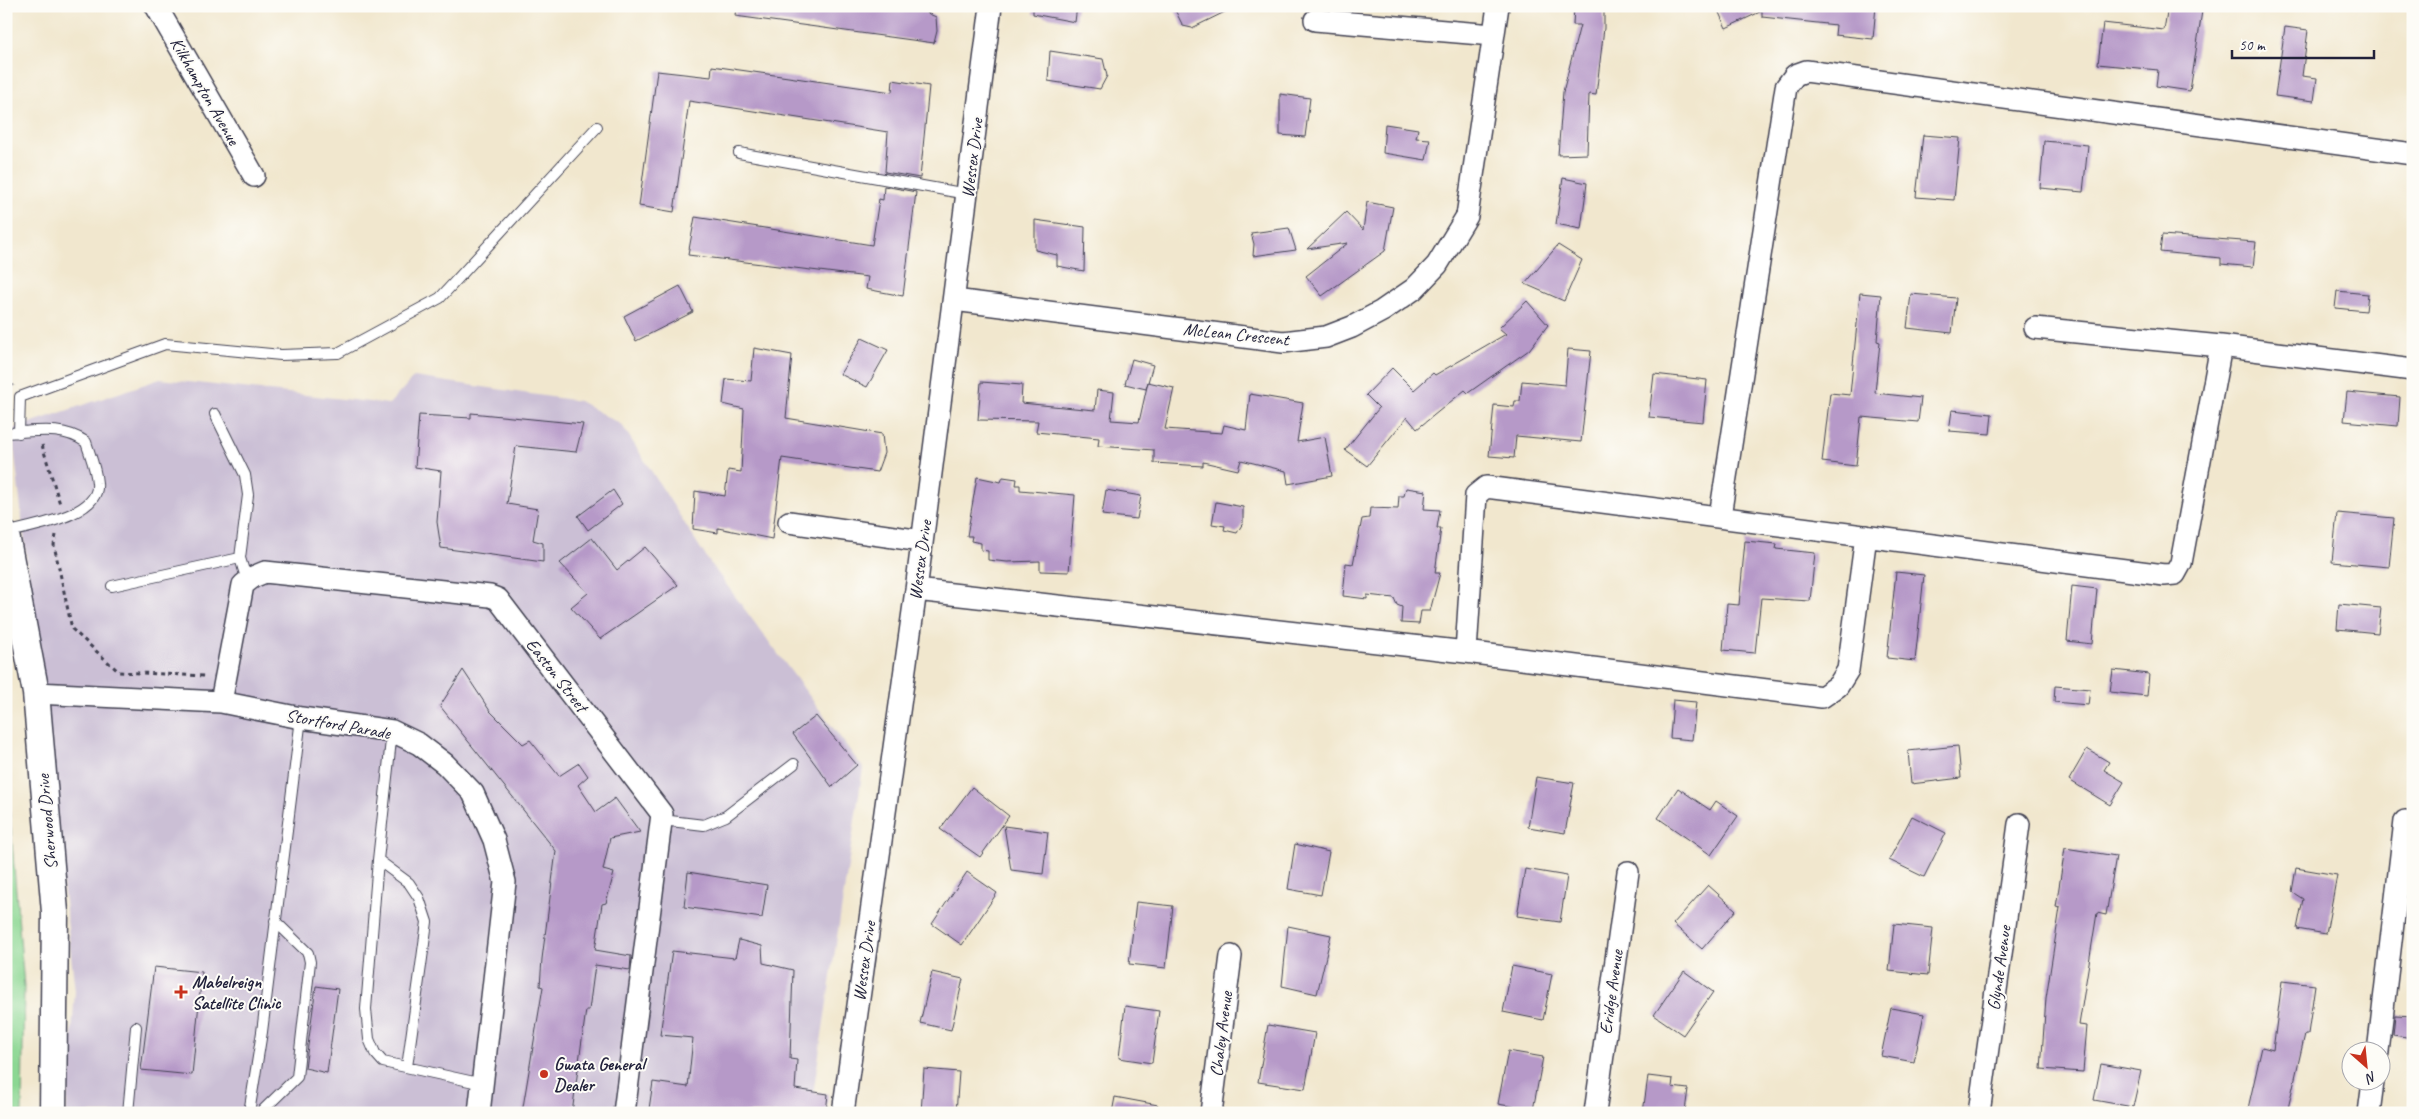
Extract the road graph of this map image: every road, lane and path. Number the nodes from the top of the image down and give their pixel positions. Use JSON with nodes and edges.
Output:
{"nodes":[{"id":1,"x":156,"y":6,"type":"edge"},
{"id":2,"x":991,"y":6,"type":"edge"},
{"id":3,"x":1498,"y":6,"type":"edge"},
{"id":4,"x":1315,"y":20,"type":"dead end"},
{"id":5,"x":1493,"y":35,"type":"junction"},
{"id":6,"x":597,"y":127,"type":"dead end"},
{"id":7,"x":740,"y":153,"type":"dead end"},
{"id":8,"x":2413,"y":154,"type":"edge"},
{"id":9,"x":254,"y":176,"type":"dead end"},
{"id":10,"x":967,"y":194,"type":"junction"},
{"id":11,"x":954,"y":300,"type":"junction"},
{"id":12,"x":2035,"y":328,"type":"dead end"},
{"id":13,"x":2221,"y":346,"type":"junction"},
{"id":14,"x":2413,"y":370,"type":"edge"},
{"id":15,"x":216,"y":414,"type":"dead end"},
{"id":16,"x":6,"y":433,"type":"edge"},
{"id":17,"x":19,"y":433,"type":"junction"},
{"id":18,"x":1720,"y":516,"type":"junction"},
{"id":19,"x":58,"y":518,"type":"junction"},
{"id":20,"x":789,"y":522,"type":"dead end"},
{"id":21,"x":6,"y":534,"type":"edge"},
{"id":22,"x":1866,"y":536,"type":"junction"},
{"id":23,"x":922,"y":541,"type":"junction"},
{"id":24,"x":240,"y":558,"type":"junction"},
{"id":25,"x":247,"y":581,"type":"junction"},
{"id":26,"x":112,"y":586,"type":"dead end"},
{"id":27,"x":916,"y":590,"type":"junction"},
{"id":28,"x":1466,"y":652,"type":"junction"},
{"id":29,"x":226,"y":677,"type":"junction"},
{"id":30,"x":36,"y":693,"type":"junction"},
{"id":31,"x":221,"y":702,"type":"junction"},
{"id":32,"x":301,"y":718,"type":"junction"},
{"id":33,"x":392,"y":731,"type":"junction"},
{"id":34,"x":794,"y":764,"type":"dead end"},
{"id":35,"x":662,"y":820,"type":"junction"},
{"id":36,"x":2405,"y":820,"type":"dead end"},
{"id":37,"x":2019,"y":824,"type":"dead end"},
{"id":38,"x":378,"y":860,"type":"junction"},
{"id":39,"x":1628,"y":872,"type":"dead end"},
{"id":40,"x":275,"y":921,"type":"junction"},
{"id":41,"x":1230,"y":956,"type":"dead end"},
{"id":42,"x":136,"y":1027,"type":"dead end"},
{"id":43,"x":2379,"y":1042,"type":"edge"},
{"id":44,"x":407,"y":1067,"type":"junction"},
{"id":45,"x":483,"y":1084,"type":"junction"},
{"id":46,"x":2371,"y":1092,"type":"edge"},
{"id":47,"x":53,"y":1113,"type":"edge"},
{"id":48,"x":128,"y":1113,"type":"edge"},
{"id":49,"x":249,"y":1113,"type":"edge"},
{"id":50,"x":260,"y":1113,"type":"edge"},
{"id":51,"x":480,"y":1113,"type":"edge"},
{"id":52,"x":624,"y":1113,"type":"edge"},
{"id":53,"x":843,"y":1113,"type":"edge"},
{"id":54,"x":1211,"y":1113,"type":"edge"},
{"id":55,"x":1595,"y":1113,"type":"edge"},
{"id":56,"x":1979,"y":1113,"type":"edge"},
{"id":57,"x":2368,"y":1113,"type":"edge"}],
"edges":[{"from":1,"to":9,"type":"street","name":"Kilkhampton Avenue"},
{"from":2,"to":10,"type":"street","name":"Wessex Drive"},
{"from":3,"to":5,"type":"street","name":"McLean Crescent"},
{"from":4,"to":5,"type":"street"},
{"from":5,"to":11,"type":"street","name":"McLean Crescent"},
{"from":6,"to":17,"type":"lane"},
{"from":7,"to":10,"type":"lane"},
{"from":8,"to":18,"type":"street"},
{"from":10,"to":11,"type":"street","name":"Wessex Drive"},
{"from":11,"to":23,"type":"street","name":"Wessex Drive"},
{"from":12,"to":13,"type":"street"},
{"from":13,"to":14,"type":"street"},
{"from":13,"to":22,"type":"street"},
{"from":15,"to":24,"type":"lane"},
{"from":16,"to":17,"type":"lane"},
{"from":17,"to":19,"type":"path"},
{"from":17,"to":19,"type":"lane"},
{"from":18,"to":22,"type":"street"},
{"from":18,"to":28,"type":"street"},
{"from":19,"to":21,"type":"lane"},
{"from":19,"to":29,"type":"path"},
{"from":20,"to":23,"type":"street"},
{"from":21,"to":30,"type":"street","name":"Sherwood Drive"},
{"from":22,"to":28,"type":"street"},
{"from":23,"to":27,"type":"street","name":"Wessex Drive"},
{"from":24,"to":25,"type":"lane"},
{"from":24,"to":26,"type":"lane"},
{"from":25,"to":29,"type":"street"},
{"from":25,"to":35,"type":"street","name":"Easton Street"},
{"from":27,"to":28,"type":"street"},
{"from":27,"to":53,"type":"street","name":"Wessex Drive"},
{"from":29,"to":31,"type":"street"},
{"from":30,"to":31,"type":"street","name":"Stortford Parade"},
{"from":30,"to":47,"type":"street","name":"Sherwood Drive"},
{"from":31,"to":32,"type":"street","name":"Stortford Parade"},
{"from":32,"to":33,"type":"street","name":"Stortford Parade"},
{"from":32,"to":40,"type":"lane"},
{"from":33,"to":38,"type":"lane"},
{"from":33,"to":45,"type":"street","name":"Stortford Parade"},
{"from":34,"to":35,"type":"lane"},
{"from":35,"to":52,"type":"street"},
{"from":36,"to":43,"type":"street"},
{"from":37,"to":56,"type":"street","name":"Glynde Avenue"},
{"from":38,"to":44,"type":"lane"},
{"from":38,"to":44,"type":"lane"},
{"from":39,"to":55,"type":"street","name":"Eridge Avenue"},
{"from":40,"to":49,"type":"lane"},
{"from":40,"to":50,"type":"lane"},
{"from":41,"to":54,"type":"street","name":"Chaley Avenue"},
{"from":42,"to":48,"type":"lane"},
{"from":44,"to":45,"type":"lane"},
{"from":45,"to":51,"type":"street","name":"Stortford Parade"},
{"from":46,"to":57,"type":"street"}]}
